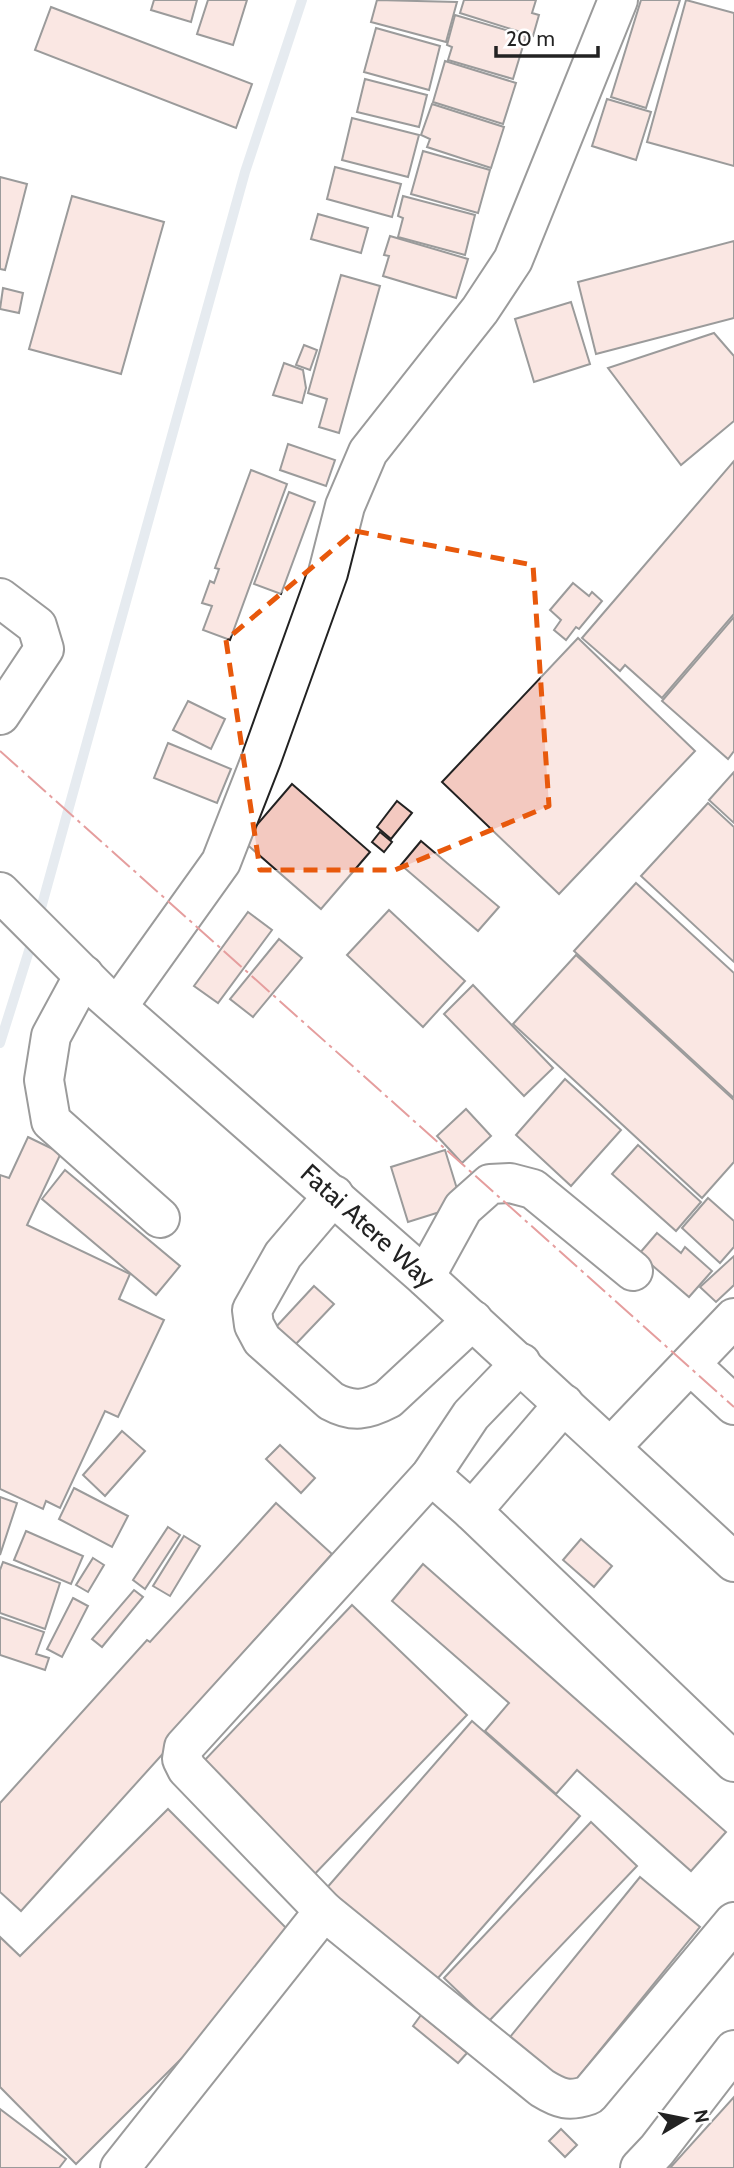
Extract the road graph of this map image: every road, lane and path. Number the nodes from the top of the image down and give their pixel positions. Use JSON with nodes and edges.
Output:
{"nodes":[{"id":1,"x":618,"y":0,"type":"edge"},
{"id":2,"x":0,"y":598,"type":"edge"},
{"id":3,"x":0,"y":715,"type":"edge"},
{"id":4,"x":1,"y":895,"type":"edge"},
{"id":5,"x":84,"y":975,"type":"junction"},
{"id":6,"x":118,"y":1006,"type":"junction"},
{"id":7,"x":334,"y":1195,"type":"junction"},
{"id":8,"x":160,"y":1218,"type":"dead end"},
{"id":9,"x":633,"y":1271,"type":"dead end"},
{"id":10,"x":425,"y":1277,"type":"junction"},
{"id":11,"x":734,"y":1318,"type":"edge"},
{"id":12,"x":473,"y":1320,"type":"junction"},
{"id":13,"x":521,"y":1363,"type":"junction"},
{"id":14,"x":691,"y":1365,"type":"junction"},
{"id":15,"x":564,"y":1404,"type":"junction"},
{"id":16,"x":734,"y":1405,"type":"edge"},
{"id":17,"x":611,"y":1447,"type":"junction"},
{"id":18,"x":431,"y":1475,"type":"junction"},
{"id":19,"x":472,"y":1511,"type":"junction"},
{"id":20,"x":734,"y":1562,"type":"edge"},
{"id":21,"x":734,"y":1762,"type":"edge"},
{"id":22,"x":324,"y":1910,"type":"junction"},
{"id":23,"x":734,"y":1922,"type":"edge"},
{"id":24,"x":734,"y":2050,"type":"edge"},
{"id":25,"x":120,"y":2168,"type":"edge"},
{"id":26,"x":640,"y":2168,"type":"edge"}],
"edges":[{"from":1,"to":6,"type":"street"},
{"from":2,"to":3,"type":"street"},
{"from":4,"to":5,"type":"street","name":"Fatai Atere Way"},
{"from":5,"to":6,"type":"street","name":"Fatai Atere Way"},
{"from":5,"to":8,"type":"street"},
{"from":6,"to":7,"type":"street","name":"Fatai Atere Way"},
{"from":7,"to":10,"type":"street","name":"Fatai Atere Way"},
{"from":7,"to":12,"type":"street"},
{"from":9,"to":10,"type":"street"},
{"from":10,"to":12,"type":"street","name":"Fatai Atere Way"},
{"from":11,"to":14,"type":"street"},
{"from":12,"to":13,"type":"street","name":"Fatai Atere Way"},
{"from":13,"to":15,"type":"street","name":"Fatai Atere Way"},
{"from":13,"to":18,"type":"street"},
{"from":14,"to":16,"type":"street"},
{"from":14,"to":17,"type":"street"},
{"from":15,"to":17,"type":"street","name":"Fatai Atere Way"},
{"from":15,"to":19,"type":"street"},
{"from":17,"to":20,"type":"street","name":"Fatai Atere Way"},
{"from":18,"to":19,"type":"street"},
{"from":18,"to":22,"type":"street"},
{"from":19,"to":21,"type":"street"},
{"from":22,"to":23,"type":"street"},
{"from":22,"to":25,"type":"street"},
{"from":24,"to":26,"type":"street"}]}
